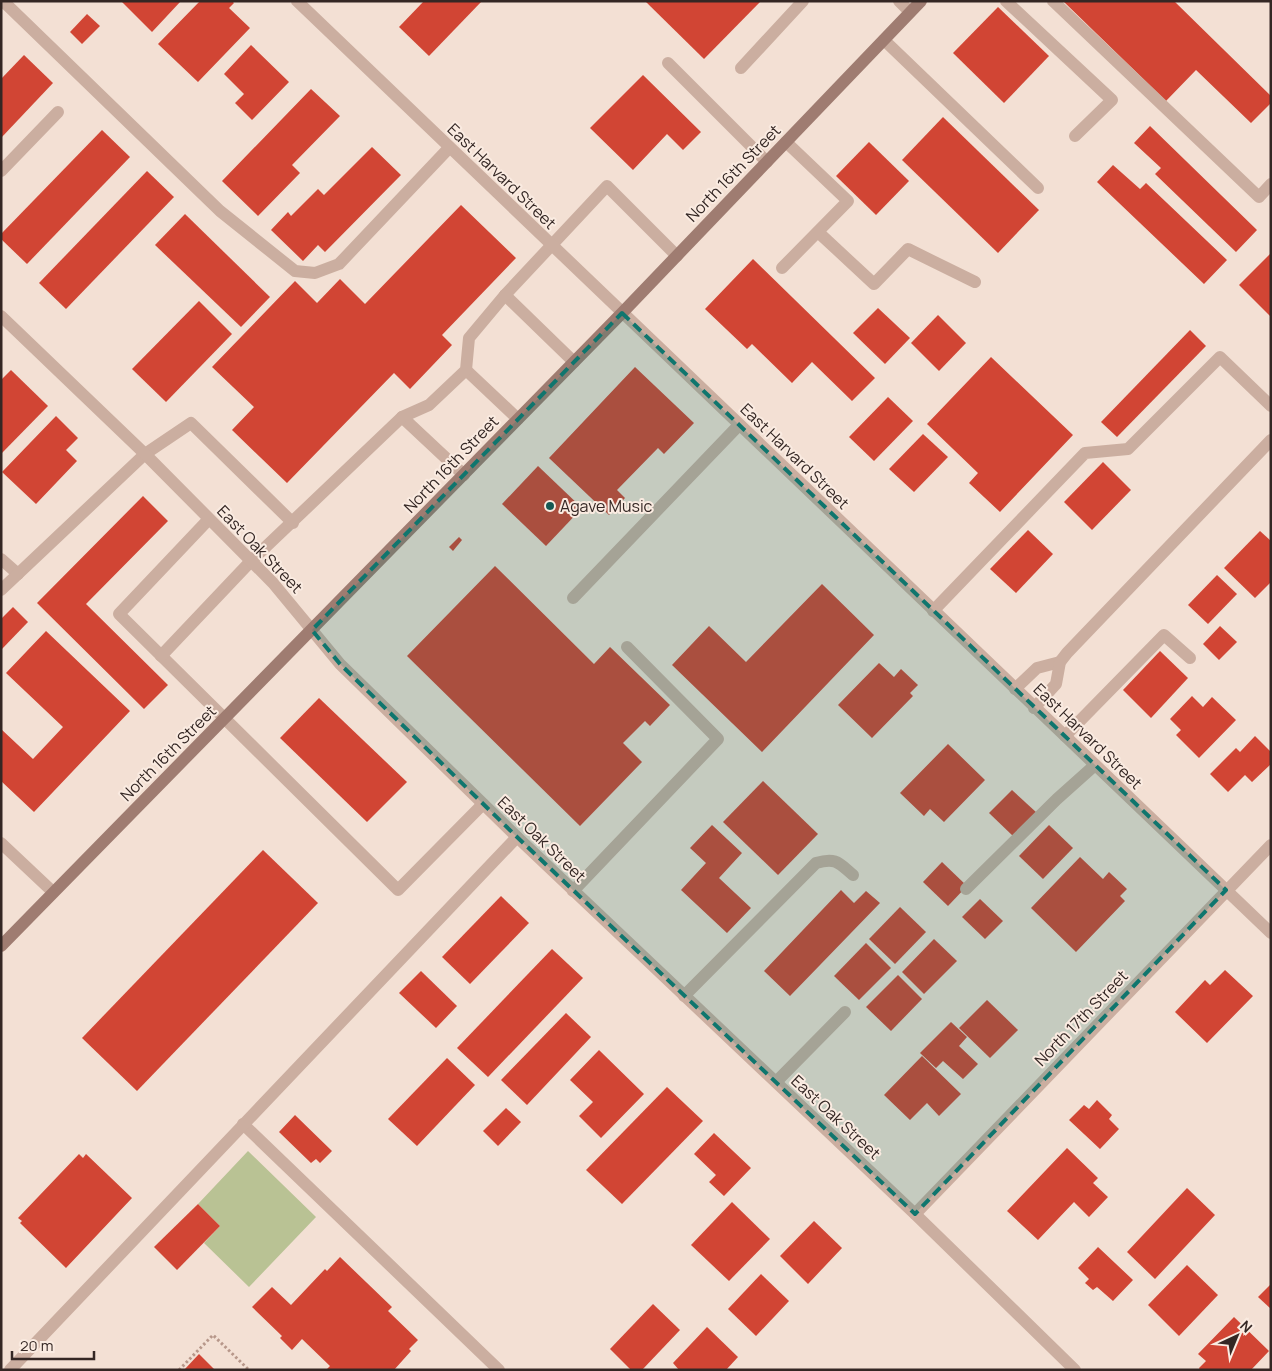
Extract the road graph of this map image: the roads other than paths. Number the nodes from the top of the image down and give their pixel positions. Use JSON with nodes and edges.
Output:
{"nodes":[{"id":1,"x":3,"y":1,"type":"edge"},
{"id":2,"x":297,"y":1,"type":"edge"},
{"id":3,"x":803,"y":1,"type":"edge"},
{"id":4,"x":899,"y":1,"type":"edge"},
{"id":5,"x":921,"y":1,"type":"edge"},
{"id":6,"x":1006,"y":1,"type":"edge"},
{"id":7,"x":1053,"y":1,"type":"edge"},
{"id":8,"x":910,"y":12,"type":"junction"},
{"id":9,"x":884,"y":40,"type":"junction"},
{"id":10,"x":668,"y":63,"type":"dead end"},
{"id":11,"x":741,"y":68,"type":"dead end"},
{"id":12,"x":58,"y":112,"type":"dead end"},
{"id":13,"x":1075,"y":136,"type":"dead end"},
{"id":14,"x":786,"y":142,"type":"junction"},
{"id":15,"x":449,"y":148,"type":"junction"},
{"id":16,"x":767,"y":162,"type":"junction"},
{"id":17,"x":1,"y":171,"type":"edge"},
{"id":18,"x":1271,"y":184,"type":"edge"},
{"id":19,"x":1038,"y":188,"type":"dead end"},
{"id":20,"x":818,"y":232,"type":"junction"},
{"id":21,"x":550,"y":245,"type":"junction"},
{"id":22,"x":677,"y":256,"type":"junction"},
{"id":23,"x":782,"y":268,"type":"dead end"},
{"id":24,"x":975,"y":282,"type":"dead end"},
{"id":25,"x":505,"y":295,"type":"junction"},
{"id":26,"x":622,"y":313,"type":"junction"},
{"id":27,"x":1,"y":316,"type":"edge"},
{"id":28,"x":574,"y":362,"type":"junction"},
{"id":29,"x":466,"y":370,"type":"junction"},
{"id":30,"x":1271,"y":406,"type":"edge"},
{"id":31,"x":402,"y":417,"type":"junction"},
{"id":32,"x":518,"y":419,"type":"junction"},
{"id":33,"x":739,"y":425,"type":"junction"},
{"id":34,"x":1271,"y":440,"type":"edge"},
{"id":35,"x":145,"y":454,"type":"junction"},
{"id":36,"x":464,"y":475,"type":"junction"},
{"id":37,"x":209,"y":519,"type":"junction"},
{"id":38,"x":293,"y":523,"type":"junction"},
{"id":39,"x":1,"y":559,"type":"edge"},
{"id":40,"x":251,"y":561,"type":"junction"},
{"id":41,"x":18,"y":574,"type":"junction"},
{"id":42,"x":1,"y":590,"type":"edge"},
{"id":43,"x":573,"y":598,"type":"dead end"},
{"id":44,"x":933,"y":611,"type":"junction"},
{"id":45,"x":312,"y":630,"type":"junction"},
{"id":46,"x":627,"y":647,"type":"dead end"},
{"id":47,"x":161,"y":656,"type":"junction"},
{"id":48,"x":1190,"y":658,"type":"dead end"},
{"id":49,"x":1060,"y":662,"type":"junction"},
{"id":50,"x":1016,"y":689,"type":"junction"},
{"id":51,"x":1034,"y":708,"type":"junction"},
{"id":52,"x":224,"y":719,"type":"junction"},
{"id":53,"x":1065,"y":736,"type":"junction"},
{"id":54,"x":1095,"y":765,"type":"junction"},
{"id":55,"x":483,"y":804,"type":"junction"},
{"id":56,"x":517,"y":838,"type":"junction"},
{"id":57,"x":1,"y":843,"type":"edge"},
{"id":58,"x":1271,"y":845,"type":"edge"},
{"id":59,"x":853,"y":875,"type":"dead end"},
{"id":60,"x":966,"y":889,"type":"dead end"},
{"id":61,"x":1226,"y":890,"type":"junction"},
{"id":62,"x":573,"y":891,"type":"junction"},
{"id":63,"x":53,"y":892,"type":"junction"},
{"id":64,"x":1271,"y":933,"type":"edge"},
{"id":65,"x":1,"y":946,"type":"edge"},
{"id":66,"x":684,"y":996,"type":"junction"},
{"id":67,"x":845,"y":1012,"type":"dead end"},
{"id":68,"x":776,"y":1082,"type":"junction"},
{"id":69,"x":244,"y":1124,"type":"junction"},
{"id":70,"x":915,"y":1214,"type":"junction"},
{"id":71,"x":10,"y":1370,"type":"edge"},
{"id":72,"x":498,"y":1370,"type":"edge"},
{"id":73,"x":1075,"y":1370,"type":"edge"}],
"edges":[{"from":1,"to":15,"type":"street"},
{"from":2,"to":15,"type":"street","name":"East Harvard Street"},
{"from":3,"to":11,"type":"street"},
{"from":4,"to":8,"type":"street"},
{"from":5,"to":8,"type":"main road","name":"North 16th Street"},
{"from":6,"to":13,"type":"street"},
{"from":7,"to":18,"type":"street"},
{"from":8,"to":9,"type":"main road","name":"North 16th Street"},
{"from":9,"to":14,"type":"main road","name":"North 16th Street"},
{"from":9,"to":19,"type":"street"},
{"from":10,"to":16,"type":"street"},
{"from":12,"to":17,"type":"street"},
{"from":14,"to":16,"type":"main road","name":"North 16th Street"},
{"from":14,"to":20,"type":"street"},
{"from":15,"to":21,"type":"street","name":"East Harvard Street"},
{"from":16,"to":22,"type":"main road","name":"North 16th Street"},
{"from":20,"to":23,"type":"street"},
{"from":20,"to":24,"type":"street"},
{"from":21,"to":22,"type":"street"},
{"from":21,"to":25,"type":"street"},
{"from":21,"to":26,"type":"street","name":"East Harvard Street"},
{"from":22,"to":26,"type":"main road","name":"North 16th Street"},
{"from":25,"to":28,"type":"street"},
{"from":25,"to":29,"type":"street"},
{"from":26,"to":28,"type":"main road","name":"North 16th Street"},
{"from":26,"to":33,"type":"street","name":"East Harvard Street"},
{"from":27,"to":35,"type":"street","name":"East Oak Street"},
{"from":28,"to":32,"type":"main road","name":"North 16th Street"},
{"from":29,"to":31,"type":"street"},
{"from":29,"to":32,"type":"street"},
{"from":30,"to":44,"type":"street"},
{"from":31,"to":36,"type":"street"},
{"from":31,"to":38,"type":"street"},
{"from":32,"to":36,"type":"main road","name":"North 16th Street"},
{"from":33,"to":43,"type":"street"},
{"from":33,"to":44,"type":"street","name":"East Harvard Street"},
{"from":34,"to":49,"type":"street"},
{"from":35,"to":37,"type":"street","name":"East Oak Street"},
{"from":35,"to":38,"type":"street"},
{"from":35,"to":41,"type":"street"},
{"from":36,"to":45,"type":"main road","name":"North 16th Street"},
{"from":37,"to":40,"type":"street","name":"East Oak Street"},
{"from":37,"to":47,"type":"street"},
{"from":38,"to":40,"type":"street"},
{"from":39,"to":41,"type":"street"},
{"from":40,"to":45,"type":"street","name":"East Oak Street"},
{"from":40,"to":47,"type":"street"},
{"from":41,"to":42,"type":"street"},
{"from":44,"to":50,"type":"street","name":"East Harvard Street"},
{"from":45,"to":52,"type":"main road","name":"North 16th Street"},
{"from":45,"to":55,"type":"street","name":"East Oak Street"},
{"from":46,"to":62,"type":"street"},
{"from":47,"to":52,"type":"street"},
{"from":48,"to":53,"type":"street"},
{"from":49,"to":50,"type":"street"},
{"from":49,"to":51,"type":"street"},
{"from":50,"to":51,"type":"street","name":"East Harvard Street"},
{"from":51,"to":53,"type":"street","name":"East Harvard Street"},
{"from":52,"to":55,"type":"street"},
{"from":52,"to":63,"type":"main road","name":"North 16th Street"},
{"from":53,"to":54,"type":"street","name":"East Harvard Street"},
{"from":54,"to":60,"type":"street"},
{"from":54,"to":61,"type":"street","name":"East Harvard Street"},
{"from":55,"to":56,"type":"street","name":"East Oak Street"},
{"from":56,"to":62,"type":"street","name":"East Oak Street"},
{"from":56,"to":69,"type":"street"},
{"from":57,"to":63,"type":"street"},
{"from":58,"to":61,"type":"street","name":"North 17th Street"},
{"from":59,"to":66,"type":"street"},
{"from":61,"to":64,"type":"street","name":"East Harvard Street"},
{"from":61,"to":70,"type":"street","name":"North 17th Street"},
{"from":62,"to":66,"type":"street","name":"East Oak Street"},
{"from":63,"to":65,"type":"main road","name":"North 16th Street"},
{"from":66,"to":68,"type":"street","name":"East Oak Street"},
{"from":67,"to":68,"type":"street"},
{"from":68,"to":70,"type":"street","name":"East Oak Street"},
{"from":69,"to":71,"type":"street"},
{"from":69,"to":72,"type":"street"},
{"from":70,"to":73,"type":"street","name":"East Oak Street"}]}
